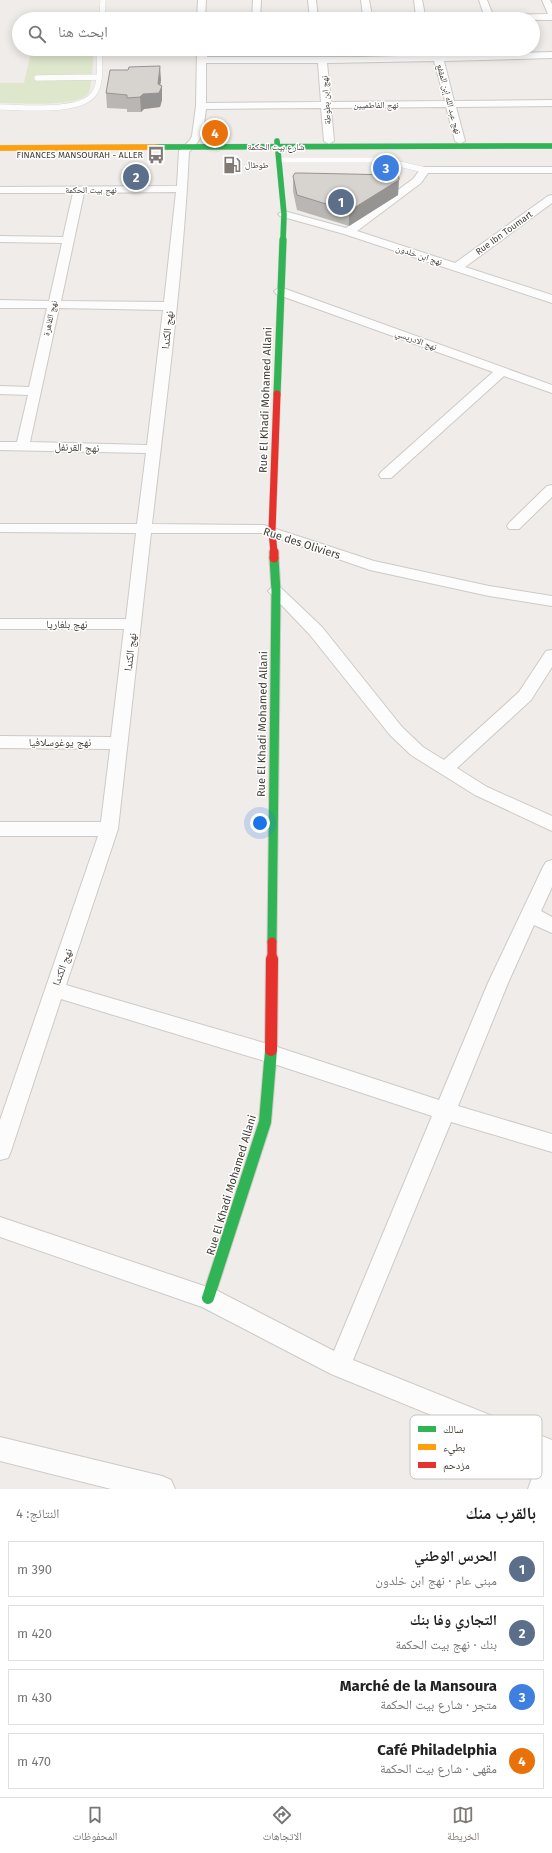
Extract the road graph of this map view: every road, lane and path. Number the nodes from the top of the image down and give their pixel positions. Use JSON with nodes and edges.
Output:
{"nodes":[{"id":1,"x":103,"y":0,"type":"edge"},
{"id":2,"x":202,"y":0,"type":"edge"},
{"id":3,"x":257,"y":0,"type":"edge"},
{"id":4,"x":312,"y":0,"type":"edge"},
{"id":5,"x":365,"y":0,"type":"edge"},
{"id":6,"x":418,"y":0,"type":"edge"},
{"id":7,"x":483,"y":0,"type":"edge"},
{"id":8,"x":546,"y":0,"type":"edge"},
{"id":9,"x":102,"y":12,"type":"edge"},
{"id":10,"x":201,"y":12,"type":"edge"},
{"id":11,"x":256,"y":12,"type":"edge"},
{"id":12,"x":313,"y":12,"type":"edge"},
{"id":13,"x":367,"y":12,"type":"edge"},
{"id":14,"x":420,"y":12,"type":"edge"},
{"id":15,"x":487,"y":12,"type":"edge"},
{"id":16,"x":540,"y":15,"type":"edge"},
{"id":17,"x":552,"y":15,"type":"edge"},
{"id":18,"x":540,"y":55,"type":"edge"},
{"id":19,"x":552,"y":55,"type":"edge"},
{"id":20,"x":99,"y":56,"type":"edge"},
{"id":21,"x":203,"y":56,"type":"edge"},
{"id":22,"x":302,"y":56,"type":"edge"},
{"id":23,"x":362,"y":56,"type":"edge"},
{"id":24,"x":398,"y":56,"type":"edge"},
{"id":25,"x":431,"y":56,"type":"edge"},
{"id":26,"x":495,"y":56,"type":"edge"},
{"id":27,"x":438,"y":57,"type":"junction"},
{"id":28,"x":203,"y":60,"type":"junction"},
{"id":29,"x":302,"y":60,"type":"junction"},
{"id":30,"x":322,"y":60,"type":"junction"},
{"id":31,"x":363,"y":60,"type":"junction"},
{"id":32,"x":97,"y":77,"type":"junction"},
{"id":33,"x":37,"y":78,"type":"dead end"},
{"id":34,"x":552,"y":103,"type":"edge"},
{"id":35,"x":326,"y":104,"type":"junction"},
{"id":36,"x":451,"y":105,"type":"junction"},
{"id":37,"x":201,"y":106,"type":"junction"},
{"id":38,"x":0,"y":107,"type":"edge"},
{"id":39,"x":552,"y":140,"type":"edge"},
{"id":40,"x":329,"y":141,"type":"junction"},
{"id":41,"x":460,"y":141,"type":"junction"},
{"id":42,"x":0,"y":142,"type":"edge"},
{"id":43,"x":192,"y":144,"type":"junction"},
{"id":44,"x":277,"y":144,"type":"junction"},
{"id":45,"x":552,"y":146,"type":"edge"},
{"id":46,"x":0,"y":148,"type":"edge"},
{"id":47,"x":279,"y":160,"type":"junction"},
{"id":48,"x":425,"y":170,"type":"junction"},
{"id":49,"x":552,"y":170,"type":"edge"},
{"id":50,"x":402,"y":181,"type":"dead end"},
{"id":51,"x":418,"y":181,"type":"junction"},
{"id":52,"x":182,"y":189,"type":"junction"},
{"id":53,"x":0,"y":190,"type":"edge"},
{"id":54,"x":79,"y":191,"type":"junction"},
{"id":55,"x":552,"y":198,"type":"edge"},
{"id":56,"x":284,"y":214,"type":"junction"},
{"id":57,"x":348,"y":232,"type":"junction"},
{"id":58,"x":0,"y":239,"type":"edge"},
{"id":59,"x":68,"y":240,"type":"junction"},
{"id":60,"x":457,"y":267,"type":"junction"},
{"id":61,"x":280,"y":291,"type":"junction"},
{"id":62,"x":552,"y":299,"type":"edge"},
{"id":63,"x":0,"y":304,"type":"edge"},
{"id":64,"x":53,"y":304,"type":"junction"},
{"id":65,"x":170,"y":306,"type":"junction"},
{"id":66,"x":502,"y":371,"type":"junction"},
{"id":67,"x":552,"y":389,"type":"edge"},
{"id":68,"x":0,"y":390,"type":"edge"},
{"id":69,"x":33,"y":391,"type":"junction"},
{"id":70,"x":22,"y":445,"type":"junction"},
{"id":71,"x":0,"y":446,"type":"edge"},
{"id":72,"x":154,"y":449,"type":"junction"},
{"id":73,"x":386,"y":474,"type":"dead end"},
{"id":74,"x":552,"y":489,"type":"edge"},
{"id":75,"x":514,"y":526,"type":"dead end"},
{"id":76,"x":0,"y":528,"type":"edge"},
{"id":77,"x":144,"y":528,"type":"junction"},
{"id":78,"x":272,"y":531,"type":"junction"},
{"id":79,"x":276,"y":591,"type":"junction"},
{"id":80,"x":552,"y":601,"type":"edge"},
{"id":81,"x":0,"y":624,"type":"edge"},
{"id":82,"x":133,"y":624,"type":"junction"},
{"id":83,"x":552,"y":655,"type":"edge"},
{"id":84,"x":0,"y":742,"type":"edge"},
{"id":85,"x":119,"y":743,"type":"junction"},
{"id":86,"x":445,"y":769,"type":"junction"},
{"id":87,"x":552,"y":824,"type":"edge"},
{"id":88,"x":0,"y":829,"type":"edge"},
{"id":89,"x":110,"y":829,"type":"junction"},
{"id":90,"x":552,"y":867,"type":"edge"},
{"id":91,"x":531,"y":914,"type":"junction"},
{"id":92,"x":552,"y":926,"type":"edge"},
{"id":93,"x":54,"y":989,"type":"junction"},
{"id":94,"x":271,"y":1054,"type":"junction"},
{"id":95,"x":444,"y":1111,"type":"junction"},
{"id":96,"x":552,"y":1143,"type":"edge"},
{"id":97,"x":0,"y":1151,"type":"edge"},
{"id":98,"x":0,"y":1227,"type":"edge"},
{"id":99,"x":208,"y":1298,"type":"junction"},
{"id":100,"x":339,"y":1366,"type":"junction"},
{"id":101,"x":460,"y":1415,"type":"edge"},
{"id":102,"x":542,"y":1448,"type":"edge"},
{"id":103,"x":0,"y":1449,"type":"edge"},
{"id":104,"x":552,"y":1452,"type":"edge"},
{"id":105,"x":552,"y":1456,"type":"edge"},
{"id":106,"x":110,"y":1482,"type":"edge"},
{"id":107,"x":162,"y":1489,"type":"edge"},
{"id":108,"x":541,"y":1489,"type":"edge"}],
"edges":[{"from":1,"to":9,"type":"lane"},
{"from":2,"to":10,"type":"street"},
{"from":3,"to":11,"type":"street"},
{"from":4,"to":12,"type":"street"},
{"from":5,"to":13,"type":"street"},
{"from":6,"to":14,"type":"street"},
{"from":7,"to":15,"type":"street"},
{"from":8,"to":17,"type":"street"},
{"from":16,"to":17,"type":"street"},
{"from":18,"to":19,"type":"street"},
{"from":20,"to":32,"type":"lane"},
{"from":21,"to":28,"type":"street","name":"نهج الكندا"},
{"from":22,"to":29,"type":"street"},
{"from":23,"to":31,"type":"street"},
{"from":24,"to":31,"type":"street"},
{"from":25,"to":27,"type":"street"},
{"from":26,"to":27,"type":"street"},
{"from":27,"to":36,"type":"street","name":"نهج عبد الله إبن المقفع"},
{"from":28,"to":29,"type":"street"},
{"from":28,"to":37,"type":"street","name":"نهج الكندا"},
{"from":29,"to":30,"type":"street"},
{"from":30,"to":31,"type":"street"},
{"from":30,"to":35,"type":"street","name":"نهج ابن بطوطة"},
{"from":32,"to":33,"type":"lane"},
{"from":32,"to":38,"type":"lane"},
{"from":34,"to":36,"type":"street","name":"نهج الفاطميين"},
{"from":35,"to":36,"type":"street","name":"نهج الفاطميين"},
{"from":35,"to":37,"type":"street","name":"نهج الفاطميين"},
{"from":35,"to":40,"type":"street","name":"نهج ابن بطوطة"},
{"from":36,"to":41,"type":"street","name":"نهج عبد الله إبن المقفع"},
{"from":37,"to":43,"type":"street","name":"نهج الكندا"},
{"from":39,"to":41,"type":"street","name":"شارع بيت الحكمة"},
{"from":40,"to":41,"type":"street","name":"شارع بيت الحكمة"},
{"from":40,"to":44,"type":"street","name":"شارع بيت الحكمة"},
{"from":42,"to":43,"type":"street","name":"شارع بيت الحكمة"},
{"from":43,"to":44,"type":"street","name":"شارع بيت الحكمة"},
{"from":43,"to":46,"type":"street","name":"شارع بيت الحكمة"},
{"from":43,"to":52,"type":"street","name":"نهج الكندا"},
{"from":44,"to":45,"type":"street","name":"شارع بيت الحكمة"},
{"from":44,"to":47,"type":"street","name":"Rue El Khadi Mohamed Allani"},
{"from":47,"to":48,"type":"lane"},
{"from":47,"to":56,"type":"street","name":"Rue El Khadi Mohamed Allani"},
{"from":48,"to":49,"type":"street"},
{"from":48,"to":51,"type":"street"},
{"from":50,"to":51,"type":"street"},
{"from":51,"to":57,"type":"street"},
{"from":52,"to":54,"type":"street","name":"نهج بيت الحكمة"},
{"from":52,"to":65,"type":"street","name":"نهج الكندا"},
{"from":53,"to":54,"type":"street","name":"نهج بيت الحكمة"},
{"from":54,"to":59,"type":"street","name":"نهج القاهرة"},
{"from":55,"to":60,"type":"street","name":"Rue Ibn Toumart"},
{"from":56,"to":57,"type":"street","name":"نهج ابن خلدون"},
{"from":56,"to":61,"type":"street","name":"Rue El Khadi Mohamed Allani"},
{"from":57,"to":60,"type":"street","name":"نهج ابن خلدون"},
{"from":58,"to":59,"type":"street"},
{"from":59,"to":64,"type":"street","name":"نهج القاهرة"},
{"from":60,"to":62,"type":"street","name":"نهج ابن خلدون"},
{"from":61,"to":66,"type":"street","name":"نهج الادريسي"},
{"from":61,"to":78,"type":"street","name":"Rue El Khadi Mohamed Allani"},
{"from":63,"to":64,"type":"street"},
{"from":64,"to":65,"type":"street"},
{"from":64,"to":69,"type":"street","name":"نهج القاهرة"},
{"from":65,"to":72,"type":"street","name":"نهج الكندا"},
{"from":66,"to":67,"type":"street","name":"نهج الادريسي"},
{"from":66,"to":73,"type":"street"},
{"from":68,"to":69,"type":"street"},
{"from":69,"to":70,"type":"street","name":"نهج القاهرة"},
{"from":70,"to":71,"type":"street","name":"نهج القرنفل"},
{"from":70,"to":72,"type":"street","name":"نهج القرنفل"},
{"from":72,"to":77,"type":"street","name":"نهج الكندا"},
{"from":74,"to":75,"type":"street"},
{"from":76,"to":77,"type":"street","name":"Rue des Oliviers"},
{"from":77,"to":78,"type":"street","name":"Rue des Oliviers"},
{"from":77,"to":82,"type":"street","name":"نهج الكندا"},
{"from":78,"to":79,"type":"street","name":"Rue El Khadi Mohamed Allani"},
{"from":78,"to":80,"type":"street","name":"Rue des Oliviers"},
{"from":79,"to":86,"type":"street"},
{"from":79,"to":94,"type":"street","name":"Rue El Khadi Mohamed Allani"},
{"from":81,"to":82,"type":"street","name":"نهج بلغاريا"},
{"from":82,"to":85,"type":"street","name":"نهج الكندا"},
{"from":83,"to":86,"type":"street"},
{"from":84,"to":85,"type":"street","name":"نهج يوغوسلافيا"},
{"from":85,"to":89,"type":"street","name":"نهج الكندا"},
{"from":86,"to":87,"type":"street"},
{"from":88,"to":89,"type":"street"},
{"from":89,"to":93,"type":"street","name":"نهج الكندا"},
{"from":90,"to":91,"type":"street"},
{"from":91,"to":92,"type":"street"},
{"from":91,"to":95,"type":"street"},
{"from":93,"to":94,"type":"street"},
{"from":93,"to":97,"type":"street","name":"نهج الكندا"},
{"from":94,"to":95,"type":"street"},
{"from":94,"to":99,"type":"street","name":"Rue El Khadi Mohamed Allani"},
{"from":95,"to":96,"type":"street"},
{"from":95,"to":100,"type":"street"},
{"from":98,"to":99,"type":"street"},
{"from":99,"to":100,"type":"street"},
{"from":100,"to":101,"type":"street"},
{"from":102,"to":104,"type":"street"},
{"from":103,"to":106,"type":"street"},
{"from":105,"to":108,"type":"street"},
{"from":106,"to":107,"type":"street"}]}
